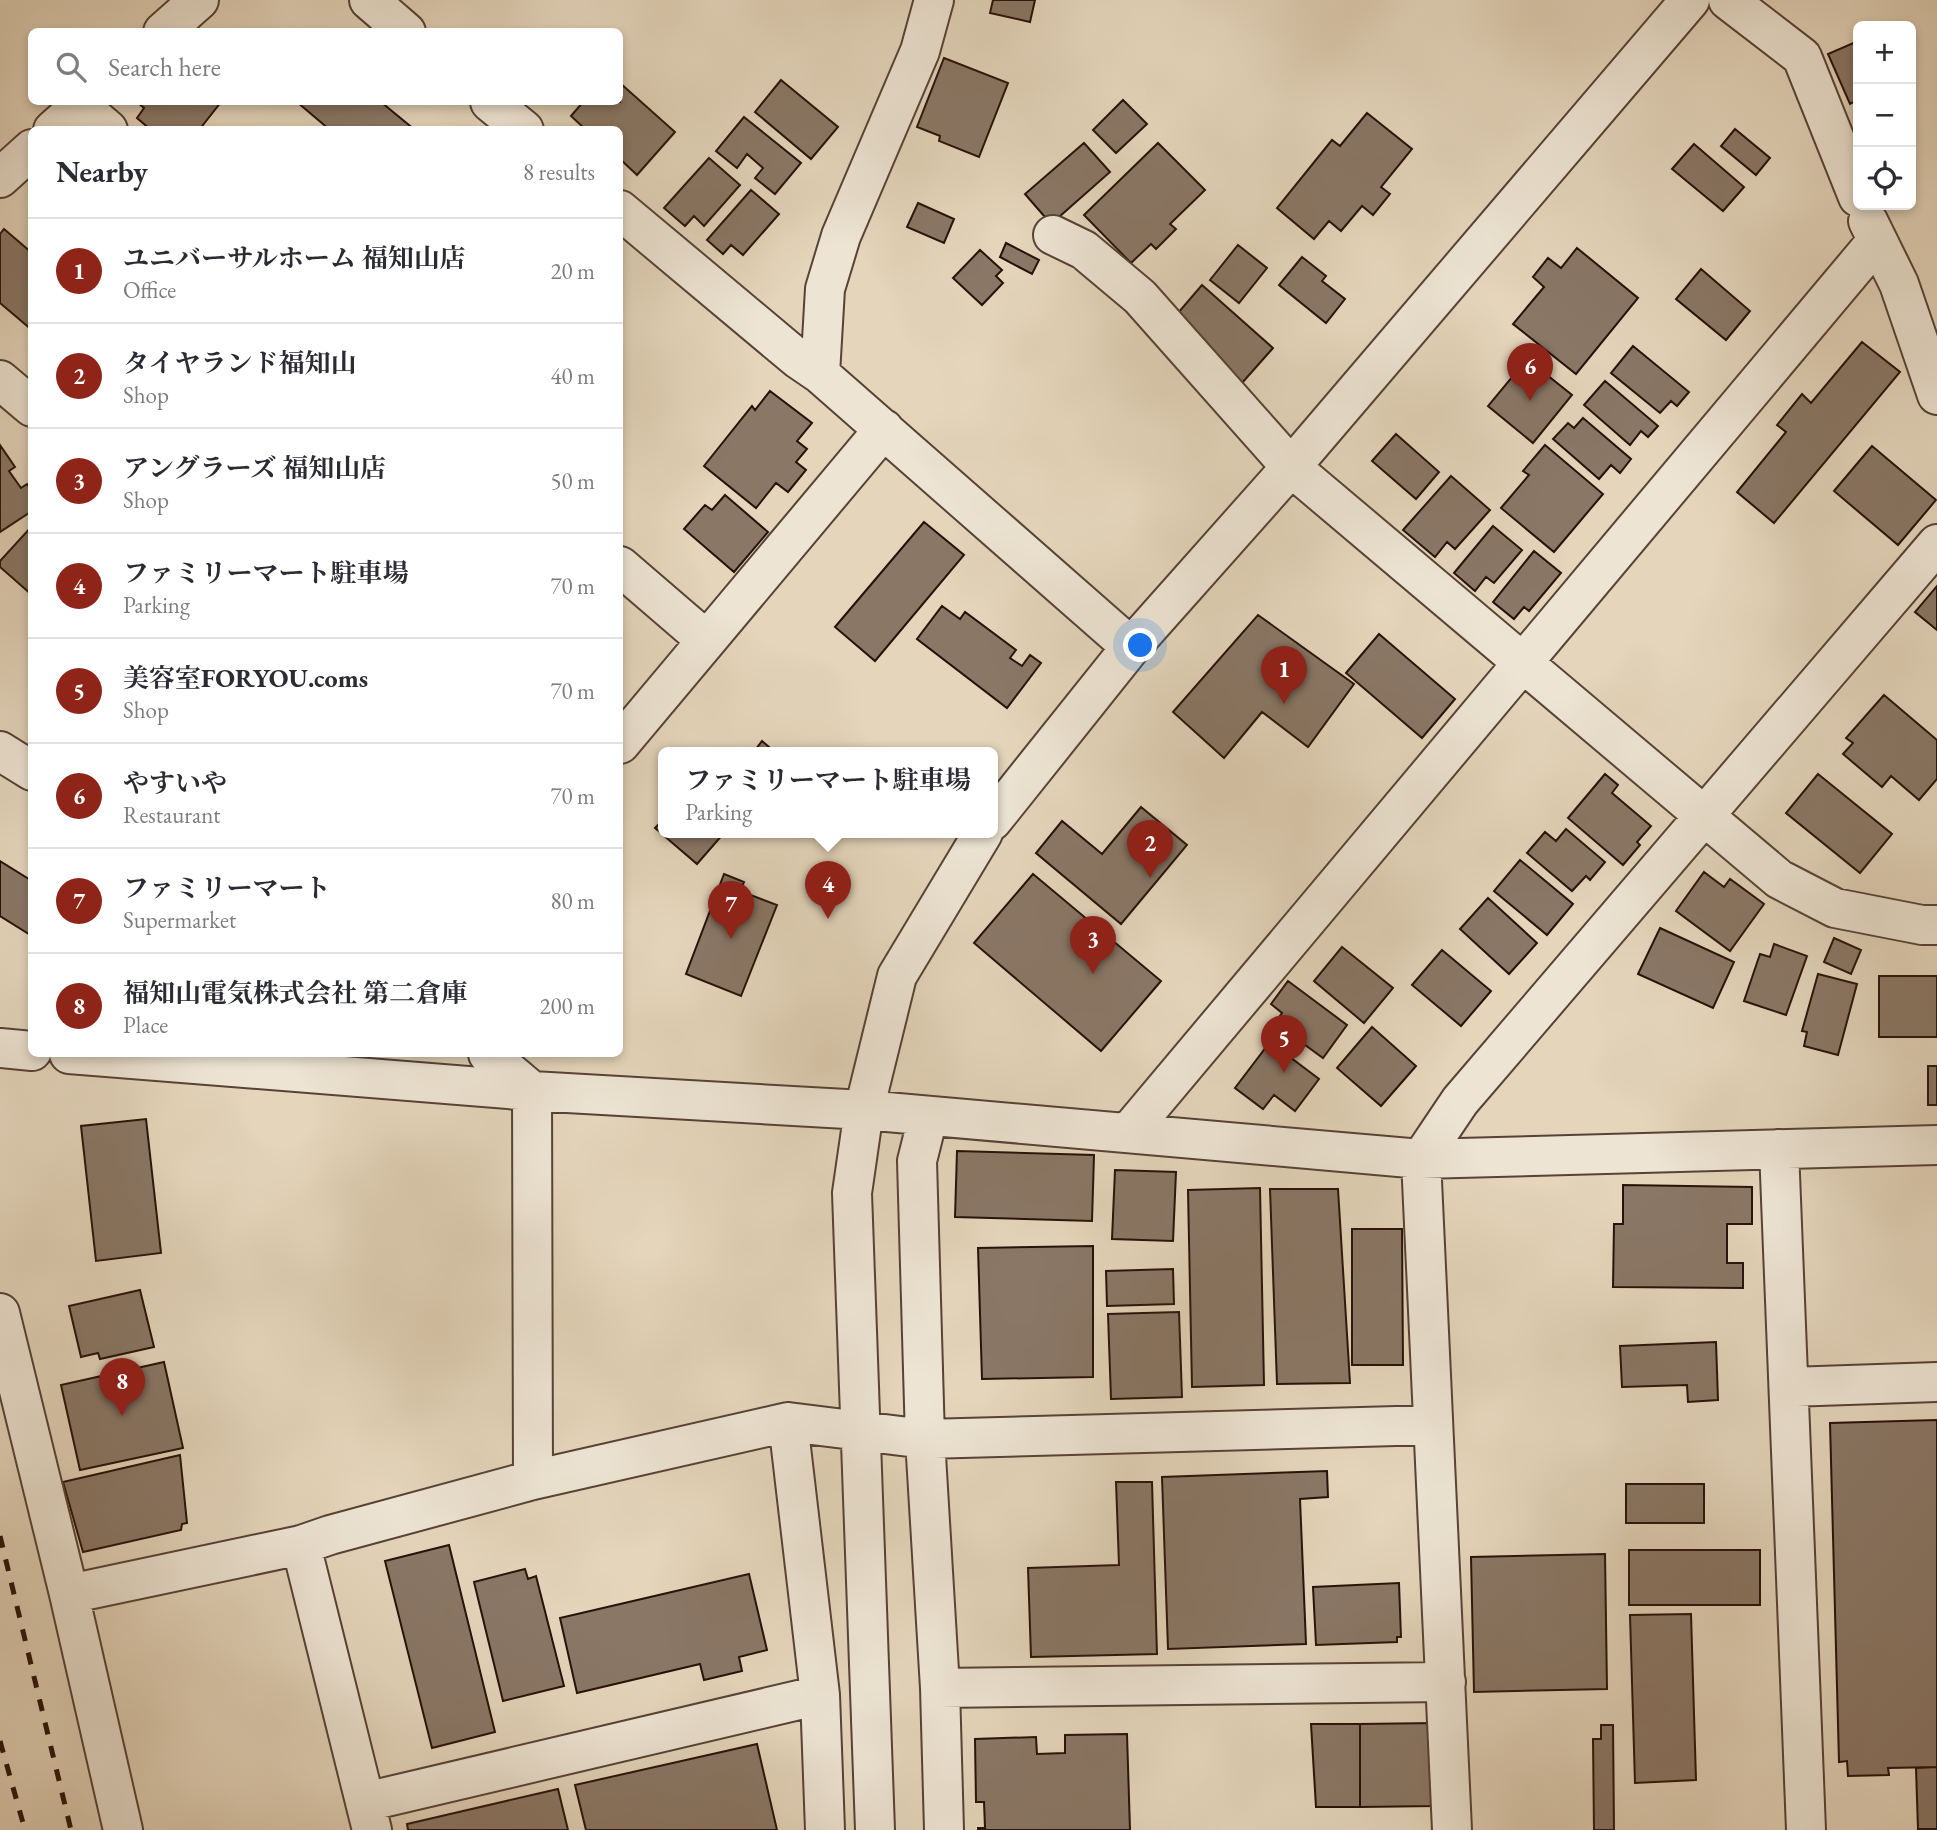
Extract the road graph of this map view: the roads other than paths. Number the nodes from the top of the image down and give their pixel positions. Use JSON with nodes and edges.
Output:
{"nodes":[{"id":1,"x":199,"y":0,"type":"edge"},
{"id":2,"x":369,"y":0,"type":"edge"},
{"id":3,"x":934,"y":0,"type":"edge"},
{"id":4,"x":1690,"y":0,"type":"edge"},
{"id":5,"x":1728,"y":0,"type":"edge"},
{"id":6,"x":168,"y":28,"type":"edge"},
{"id":7,"x":401,"y":28,"type":"edge"},
{"id":8,"x":494,"y":105,"type":"edge"},
{"id":9,"x":72,"y":112,"type":"edge"},
{"id":10,"x":100,"y":126,"type":"edge"},
{"id":11,"x":519,"y":126,"type":"edge"},
{"id":12,"x":28,"y":153,"type":"edge"},
{"id":13,"x":0,"y":178,"type":"edge"},
{"id":14,"x":1853,"y":184,"type":"edge"},
{"id":15,"x":1863,"y":210,"type":"edge"},
{"id":16,"x":623,"y":213,"type":"edge"},
{"id":17,"x":1052,"y":235,"type":"dead end"},
{"id":18,"x":1877,"y":242,"type":"junction"},
{"id":19,"x":820,"y":374,"type":"junction"},
{"id":20,"x":0,"y":380,"type":"edge"},
{"id":21,"x":1937,"y":395,"type":"edge"},
{"id":22,"x":28,"y":404,"type":"edge"},
{"id":23,"x":884,"y":429,"type":"junction"},
{"id":24,"x":1291,"y":467,"type":"junction"},
{"id":25,"x":1937,"y":544,"type":"edge"},
{"id":26,"x":623,"y":569,"type":"edge"},
{"id":27,"x":706,"y":640,"type":"junction"},
{"id":28,"x":1131,"y":647,"type":"junction"},
{"id":29,"x":1523,"y":663,"type":"junction"},
{"id":30,"x":623,"y":740,"type":"edge"},
{"id":31,"x":0,"y":751,"type":"edge"},
{"id":32,"x":28,"y":768,"type":"edge"},
{"id":33,"x":998,"y":813,"type":"edge"},
{"id":34,"x":1703,"y":817,"type":"junction"},
{"id":35,"x":980,"y":838,"type":"edge"},
{"id":36,"x":1937,"y":925,"type":"edge"},
{"id":37,"x":0,"y":1048,"type":"edge"},
{"id":38,"x":28,"y":1051,"type":"edge"},
{"id":39,"x":107,"y":1057,"type":"edge"},
{"id":40,"x":492,"y":1057,"type":"edge"},
{"id":41,"x":532,"y":1091,"type":"junction"},
{"id":42,"x":864,"y":1110,"type":"junction"},
{"id":43,"x":928,"y":1117,"type":"junction"},
{"id":44,"x":1128,"y":1133,"type":"junction"},
{"id":45,"x":1937,"y":1145,"type":"edge"},
{"id":46,"x":1779,"y":1149,"type":"junction"},
{"id":47,"x":1421,"y":1158,"type":"junction"},
{"id":48,"x":0,"y":1314,"type":"edge"},
{"id":49,"x":1937,"y":1382,"type":"edge"},
{"id":50,"x":1789,"y":1387,"type":"junction"},
{"id":51,"x":788,"y":1422,"type":"junction"},
{"id":52,"x":1433,"y":1425,"type":"junction"},
{"id":53,"x":860,"y":1432,"type":"junction"},
{"id":54,"x":925,"y":1439,"type":"junction"},
{"id":55,"x":533,"y":1480,"type":"junction"},
{"id":56,"x":301,"y":1545,"type":"junction"},
{"id":57,"x":69,"y":1594,"type":"junction"},
{"id":58,"x":1446,"y":1682,"type":"junction"},
{"id":59,"x":940,"y":1688,"type":"junction"},
{"id":60,"x":820,"y":1695,"type":"junction"},
{"id":61,"x":368,"y":1816,"type":"edge"},
{"id":62,"x":123,"y":1830,"type":"edge"},
{"id":63,"x":825,"y":1830,"type":"edge"},
{"id":64,"x":875,"y":1830,"type":"edge"},
{"id":65,"x":944,"y":1830,"type":"edge"},
{"id":66,"x":1452,"y":1830,"type":"edge"},
{"id":67,"x":1806,"y":1830,"type":"edge"}],
"edges":[{"from":1,"to":6,"type":"street"},
{"from":2,"to":7,"type":"street"},
{"from":3,"to":19,"type":"street"},
{"from":4,"to":24,"type":"street"},
{"from":5,"to":14,"type":"street"},
{"from":8,"to":11,"type":"street"},
{"from":9,"to":10,"type":"street"},
{"from":12,"to":13,"type":"street"},
{"from":15,"to":18,"type":"street"},
{"from":16,"to":19,"type":"street"},
{"from":17,"to":24,"type":"street"},
{"from":18,"to":21,"type":"street"},
{"from":18,"to":29,"type":"street"},
{"from":19,"to":23,"type":"street"},
{"from":20,"to":22,"type":"street"},
{"from":23,"to":27,"type":"street"},
{"from":23,"to":28,"type":"street"},
{"from":24,"to":28,"type":"street"},
{"from":24,"to":29,"type":"street"},
{"from":25,"to":34,"type":"street"},
{"from":26,"to":27,"type":"street"},
{"from":27,"to":30,"type":"street"},
{"from":28,"to":33,"type":"street"},
{"from":29,"to":34,"type":"street"},
{"from":29,"to":44,"type":"street"},
{"from":31,"to":32,"type":"street"},
{"from":34,"to":36,"type":"street"},
{"from":34,"to":47,"type":"street"},
{"from":35,"to":42,"type":"street"},
{"from":37,"to":38,"type":"street"},
{"from":39,"to":41,"type":"street"},
{"from":40,"to":41,"type":"street"},
{"from":41,"to":42,"type":"street"},
{"from":41,"to":55,"type":"street"},
{"from":42,"to":43,"type":"street"},
{"from":42,"to":53,"type":"street"},
{"from":43,"to":44,"type":"street"},
{"from":43,"to":54,"type":"street"},
{"from":44,"to":47,"type":"street"},
{"from":45,"to":46,"type":"street"},
{"from":46,"to":47,"type":"street"},
{"from":46,"to":50,"type":"street"},
{"from":47,"to":52,"type":"street"},
{"from":48,"to":57,"type":"street"},
{"from":49,"to":50,"type":"street"},
{"from":50,"to":67,"type":"street"},
{"from":51,"to":53,"type":"street"},
{"from":51,"to":55,"type":"street"},
{"from":51,"to":60,"type":"street"},
{"from":52,"to":54,"type":"street"},
{"from":52,"to":58,"type":"street"},
{"from":53,"to":54,"type":"street"},
{"from":53,"to":64,"type":"street"},
{"from":54,"to":59,"type":"street"},
{"from":55,"to":56,"type":"street"},
{"from":56,"to":57,"type":"street"},
{"from":56,"to":61,"type":"street"},
{"from":57,"to":62,"type":"street"},
{"from":58,"to":59,"type":"street"},
{"from":58,"to":66,"type":"street"},
{"from":59,"to":65,"type":"street"},
{"from":60,"to":61,"type":"street"},
{"from":60,"to":63,"type":"street"}]}
